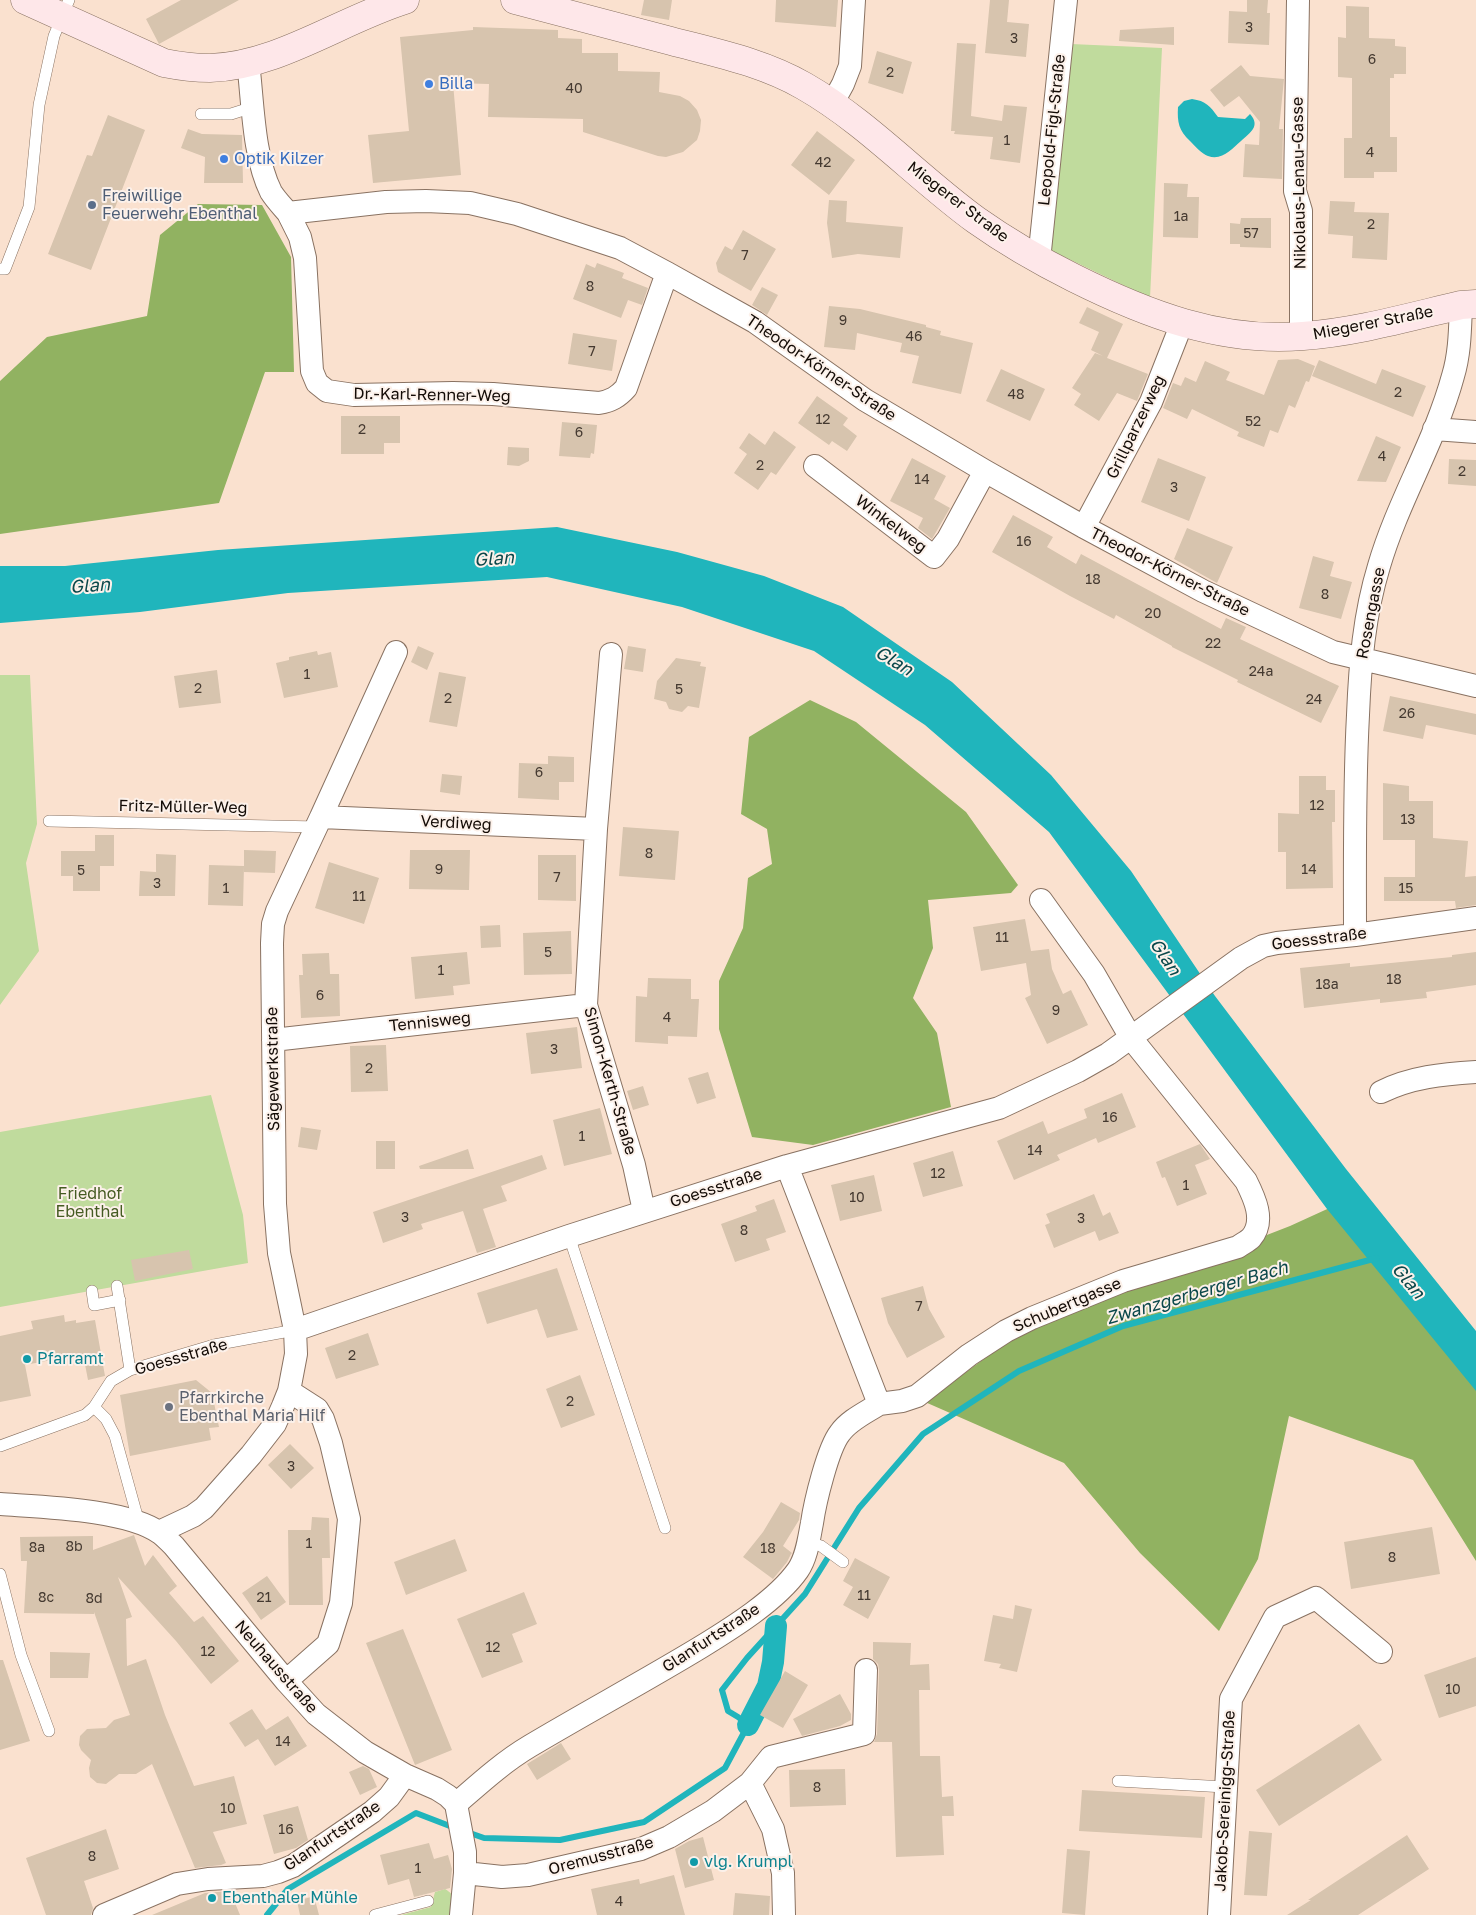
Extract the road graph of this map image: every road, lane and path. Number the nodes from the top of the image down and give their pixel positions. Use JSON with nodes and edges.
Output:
{"nodes":[{"id":1,"x":25,"y":0,"type":"edge"},
{"id":2,"x":515,"y":0,"type":"edge"},
{"id":3,"x":854,"y":0,"type":"edge"},
{"id":4,"x":1066,"y":0,"type":"edge"},
{"id":5,"x":1298,"y":0,"type":"edge"},
{"id":6,"x":398,"y":1,"type":"edge"},
{"id":7,"x":65,"y":8,"type":"edge"},
{"id":8,"x":248,"y":62,"type":"junction"},
{"id":9,"x":832,"y":104,"type":"junction"},
{"id":10,"x":253,"y":107,"type":"junction"},
{"id":11,"x":201,"y":114,"type":"dead end"},
{"id":12,"x":288,"y":213,"type":"junction"},
{"id":13,"x":1040,"y":260,"type":"junction"},
{"id":14,"x":0,"y":269,"type":"edge"},
{"id":15,"x":667,"y":272,"type":"junction"},
{"id":16,"x":1469,"y":304,"type":"edge"},
{"id":17,"x":1182,"y":323,"type":"junction"},
{"id":18,"x":1301,"y":337,"type":"junction"},
{"id":19,"x":1434,"y":429,"type":"junction"},
{"id":20,"x":1476,"y":432,"type":"edge"},
{"id":21,"x":815,"y":466,"type":"dead end"},
{"id":22,"x":986,"y":471,"type":"junction"},
{"id":23,"x":1084,"y":527,"type":"junction"},
{"id":24,"x":396,"y":652,"type":"dead end"},
{"id":25,"x":611,"y":654,"type":"dead end"},
{"id":26,"x":1361,"y":660,"type":"junction"},
{"id":27,"x":1476,"y":686,"type":"edge"},
{"id":28,"x":49,"y":821,"type":"dead end"},
{"id":29,"x":319,"y":822,"type":"junction"},
{"id":30,"x":596,"y":830,"type":"junction"},
{"id":31,"x":1041,"y":900,"type":"dead end"},
{"id":32,"x":1476,"y":918,"type":"edge"},
{"id":33,"x":1355,"y":934,"type":"junction"},
{"id":34,"x":586,"y":1005,"type":"junction"},
{"id":35,"x":1131,"y":1038,"type":"junction"},
{"id":36,"x":273,"y":1040,"type":"junction"},
{"id":37,"x":1476,"y":1072,"type":"edge"},
{"id":38,"x":1381,"y":1092,"type":"dead end"},
{"id":39,"x":787,"y":1166,"type":"junction"},
{"id":40,"x":644,"y":1211,"type":"junction"},
{"id":41,"x":569,"y":1236,"type":"junction"},
{"id":42,"x":117,"y":1286,"type":"dead end"},
{"id":43,"x":92,"y":1291,"type":"dead end"},
{"id":44,"x":120,"y":1300,"type":"junction"},
{"id":45,"x":295,"y":1330,"type":"junction"},
{"id":46,"x":130,"y":1370,"type":"junction"},
{"id":47,"x":289,"y":1392,"type":"junction"},
{"id":48,"x":879,"y":1404,"type":"junction"},
{"id":49,"x":94,"y":1407,"type":"junction"},
{"id":50,"x":0,"y":1446,"type":"edge"},
{"id":51,"x":0,"y":1504,"type":"edge"},
{"id":52,"x":139,"y":1523,"type":"junction"},
{"id":53,"x":665,"y":1528,"type":"dead end"},
{"id":54,"x":159,"y":1532,"type":"junction"},
{"id":55,"x":814,"y":1544,"type":"junction"},
{"id":56,"x":840,"y":1560,"type":"dead end"},
{"id":57,"x":0,"y":1574,"type":"edge"},
{"id":58,"x":1381,"y":1652,"type":"dead end"},
{"id":59,"x":866,"y":1670,"type":"dead end"},
{"id":60,"x":286,"y":1681,"type":"junction"},
{"id":61,"x":49,"y":1731,"type":"dead end"},
{"id":62,"x":405,"y":1775,"type":"junction"},
{"id":63,"x":1118,"y":1781,"type":"dead end"},
{"id":64,"x":750,"y":1783,"type":"junction"},
{"id":65,"x":1225,"y":1787,"type":"junction"},
{"id":66,"x":457,"y":1807,"type":"junction"},
{"id":67,"x":465,"y":1863,"type":"junction"},
{"id":68,"x":428,"y":1901,"type":"dead end"},
{"id":69,"x":104,"y":1915,"type":"edge"},
{"id":70,"x":375,"y":1915,"type":"edge"},
{"id":71,"x":461,"y":1915,"type":"edge"},
{"id":72,"x":784,"y":1915,"type":"edge"},
{"id":73,"x":1219,"y":1915,"type":"edge"}],
"edges":[{"from":1,"to":7,"type":"main road"},
{"from":2,"to":9,"type":"main road","name":"Miegerer Straße"},
{"from":3,"to":9,"type":"street"},
{"from":4,"to":13,"type":"street","name":"Leopold-Figl-Straße"},
{"from":5,"to":18,"type":"street","name":"Nikolaus-Lenau-Gasse"},
{"from":6,"to":8,"type":"main road"},
{"from":7,"to":8,"type":"main road"},
{"from":7,"to":14,"type":"lane"},
{"from":8,"to":10,"type":"street"},
{"from":9,"to":13,"type":"main road","name":"Miegerer Straße"},
{"from":10,"to":11,"type":"lane"},
{"from":10,"to":12,"type":"street"},
{"from":12,"to":15,"type":"street","name":"Theodor-Körner-Straße"},
{"from":12,"to":15,"type":"street","name":"Dr.-Karl-Renner-Weg"},
{"from":13,"to":17,"type":"main road","name":"Miegerer Straße"},
{"from":15,"to":22,"type":"street","name":"Theodor-Körner-Straße"},
{"from":16,"to":18,"type":"main road","name":"Miegerer Straße"},
{"from":16,"to":19,"type":"street","name":"Rosengasse"},
{"from":17,"to":18,"type":"main road","name":"Miegerer Straße"},
{"from":17,"to":23,"type":"street","name":"Grillparzerweg"},
{"from":19,"to":20,"type":"street"},
{"from":19,"to":26,"type":"street","name":"Rosengasse"},
{"from":21,"to":22,"type":"street","name":"Winkelweg"},
{"from":22,"to":23,"type":"street","name":"Theodor-Körner-Straße"},
{"from":23,"to":26,"type":"street","name":"Theodor-Körner-Straße"},
{"from":24,"to":29,"type":"street"},
{"from":25,"to":30,"type":"street"},
{"from":26,"to":27,"type":"street","name":"Theodor-Körner-Straße"},
{"from":26,"to":33,"type":"street","name":"Rosengasse"},
{"from":28,"to":29,"type":"lane","name":"Fritz-Müller-Weg"},
{"from":29,"to":30,"type":"street","name":"Verdiweg"},
{"from":29,"to":36,"type":"street","name":"Sägewerkstraße"},
{"from":30,"to":34,"type":"street","name":"Simon-Kerth-Straße"},
{"from":31,"to":35,"type":"street"},
{"from":32,"to":33,"type":"street","name":"Goessstraße"},
{"from":33,"to":35,"type":"street","name":"Goessstraße"},
{"from":34,"to":36,"type":"street","name":"Tennisweg"},
{"from":34,"to":40,"type":"street","name":"Simon-Kerth-Straße"},
{"from":35,"to":39,"type":"street","name":"Goessstraße"},
{"from":35,"to":48,"type":"street","name":"Schubertgasse"},
{"from":36,"to":45,"type":"street","name":"Sägewerkstraße"},
{"from":37,"to":38,"type":"street"},
{"from":39,"to":40,"type":"street","name":"Goessstraße"},
{"from":39,"to":48,"type":"street"},
{"from":40,"to":41,"type":"street","name":"Goessstraße"},
{"from":41,"to":45,"type":"street","name":"Goessstraße"},
{"from":41,"to":53,"type":"lane"},
{"from":42,"to":44,"type":"lane"},
{"from":43,"to":44,"type":"lane"},
{"from":44,"to":46,"type":"lane"},
{"from":45,"to":46,"type":"lane","name":"Goessstraße"},
{"from":45,"to":47,"type":"street"},
{"from":46,"to":49,"type":"lane","name":"Goessstraße"},
{"from":47,"to":54,"type":"street"},
{"from":47,"to":60,"type":"street"},
{"from":48,"to":55,"type":"street","name":"Glanfurtstraße"},
{"from":49,"to":50,"type":"lane","name":"Goessstraße"},
{"from":49,"to":52,"type":"lane"},
{"from":51,"to":52,"type":"street","name":"Neuhausstraße"},
{"from":52,"to":54,"type":"street","name":"Neuhausstraße"},
{"from":54,"to":60,"type":"street","name":"Neuhausstraße"},
{"from":55,"to":56,"type":"lane"},
{"from":55,"to":66,"type":"street","name":"Glanfurtstraße"},
{"from":57,"to":61,"type":"lane"},
{"from":58,"to":65,"type":"street","name":"Jakob-Sereinigg-Straße"},
{"from":59,"to":64,"type":"street","name":"Oremusstraße"},
{"from":60,"to":62,"type":"street","name":"Neuhausstraße"},
{"from":62,"to":66,"type":"street","name":"Neuhausstraße"},
{"from":62,"to":69,"type":"street","name":"Glanfurtstraße"},
{"from":63,"to":65,"type":"lane"},
{"from":64,"to":67,"type":"street","name":"Oremusstraße"},
{"from":64,"to":72,"type":"street"},
{"from":65,"to":73,"type":"street","name":"Jakob-Sereinigg-Straße"},
{"from":66,"to":67,"type":"street"},
{"from":67,"to":71,"type":"street"},
{"from":68,"to":70,"type":"lane"}]}
